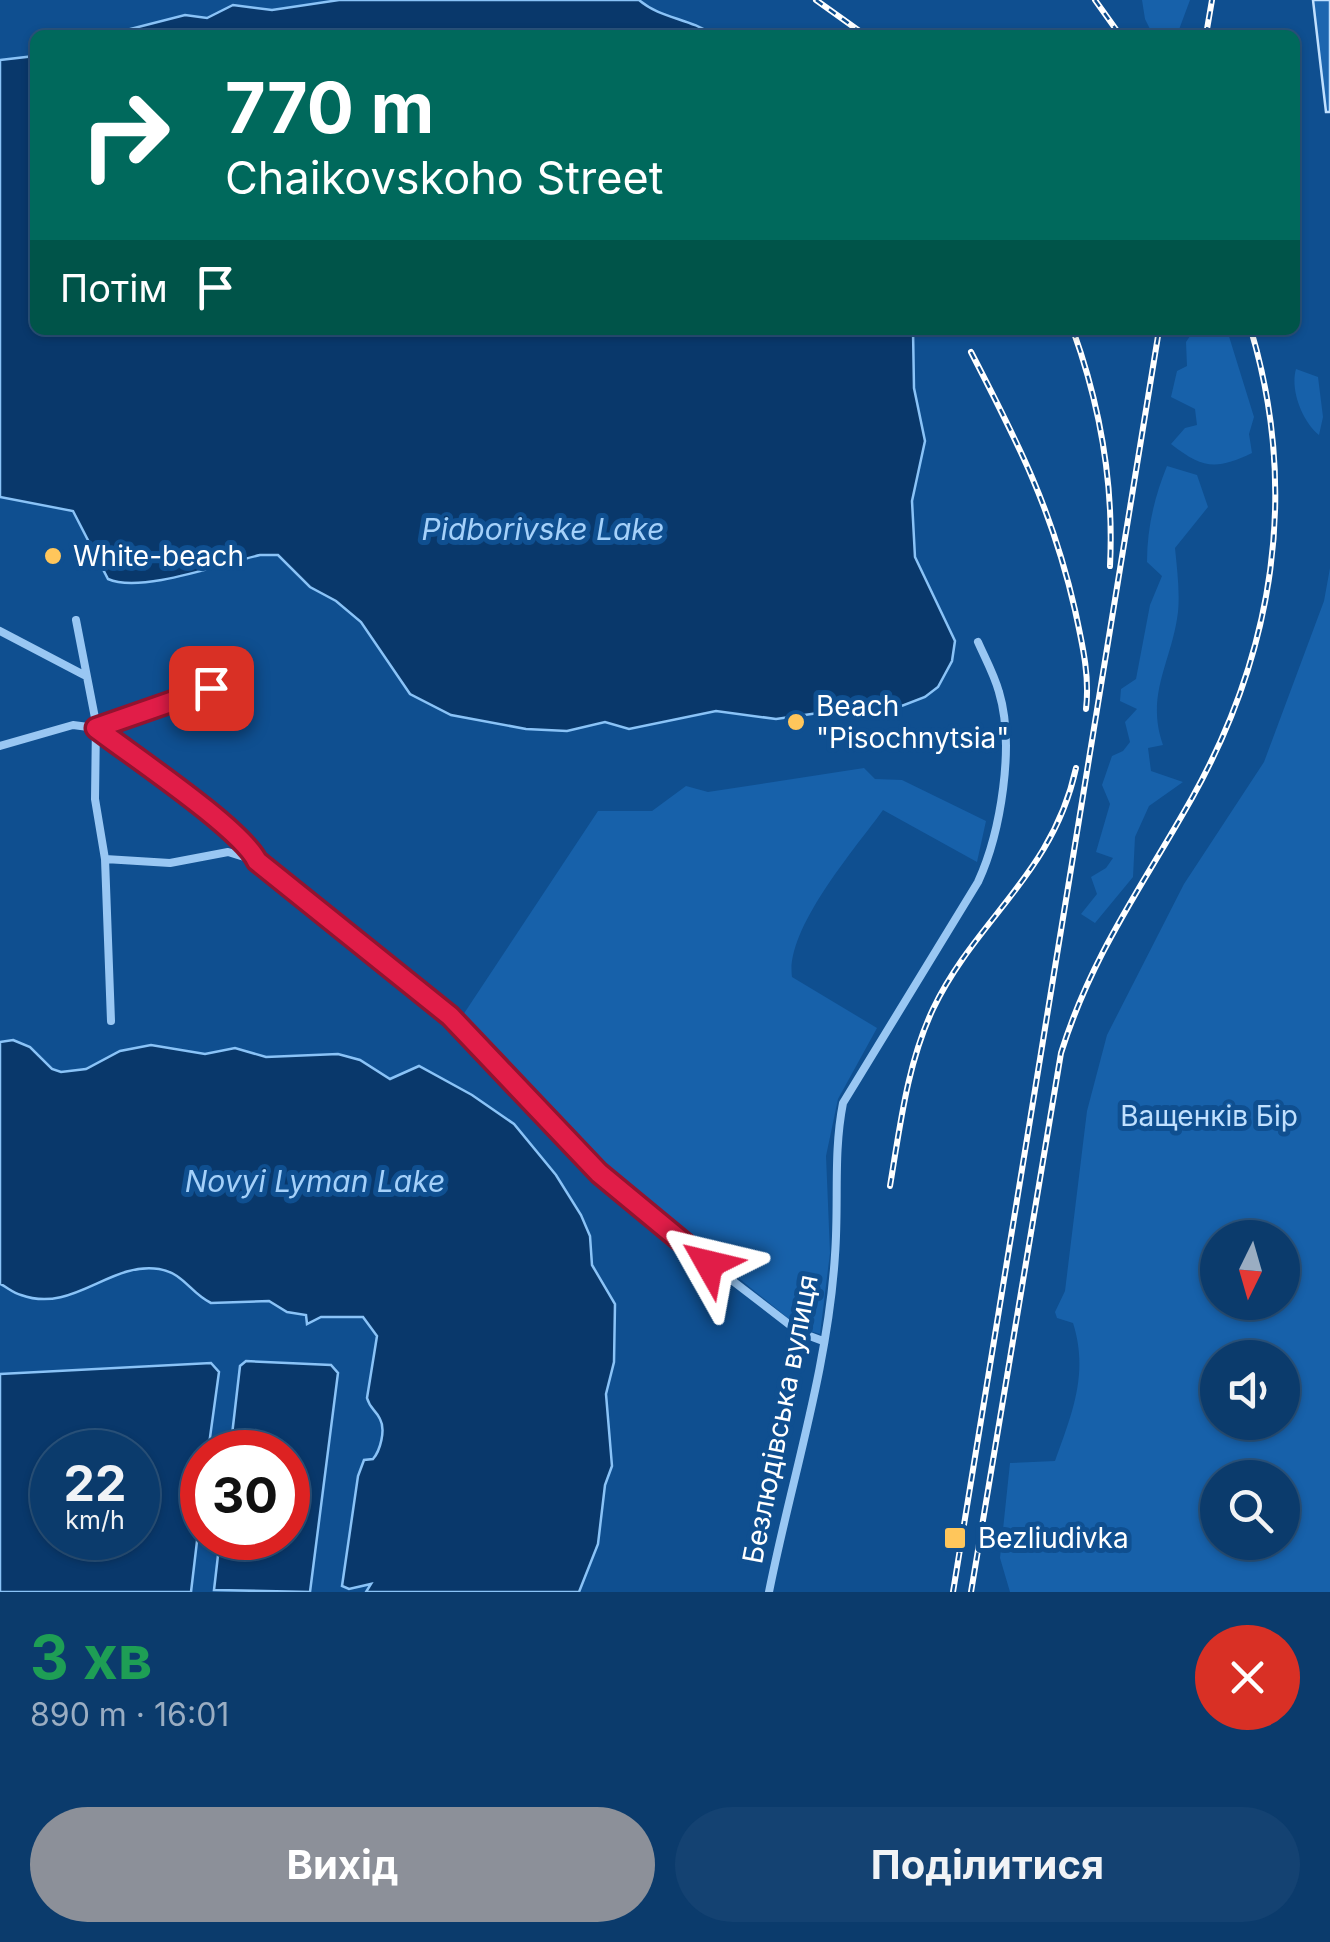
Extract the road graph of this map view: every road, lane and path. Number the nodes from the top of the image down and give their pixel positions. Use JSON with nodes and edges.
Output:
{"nodes":[{"id":1,"x":76,"y":620,"type":"dead end"},
{"id":2,"x":0,"y":631,"type":"edge"},
{"id":3,"x":978,"y":642,"type":"dead end"},
{"id":4,"x":86,"y":676,"type":"junction"},
{"id":5,"x":211,"y":688,"type":"dead end"},
{"id":6,"x":96,"y":728,"type":"junction"},
{"id":7,"x":0,"y":746,"type":"edge"},
{"id":8,"x":105,"y":859,"type":"junction"},
{"id":9,"x":257,"y":861,"type":"junction"},
{"id":10,"x":111,"y":1021,"type":"dead end"},
{"id":11,"x":824,"y":1340,"type":"junction"},
{"id":12,"x":769,"y":1592,"type":"edge"}],
"edges":[{"from":1,"to":4,"type":"street"},
{"from":2,"to":4,"type":"street"},
{"from":3,"to":11,"type":"street","name":"Безлюдівська вулиця"},
{"from":4,"to":6,"type":"street"},
{"from":5,"to":6,"type":"street"},
{"from":6,"to":7,"type":"street"},
{"from":6,"to":8,"type":"street"},
{"from":6,"to":9,"type":"street"},
{"from":8,"to":9,"type":"street"},
{"from":8,"to":10,"type":"street"},
{"from":9,"to":11,"type":"street"},
{"from":11,"to":12,"type":"street","name":"Безлюдівська вулиця"}]}
